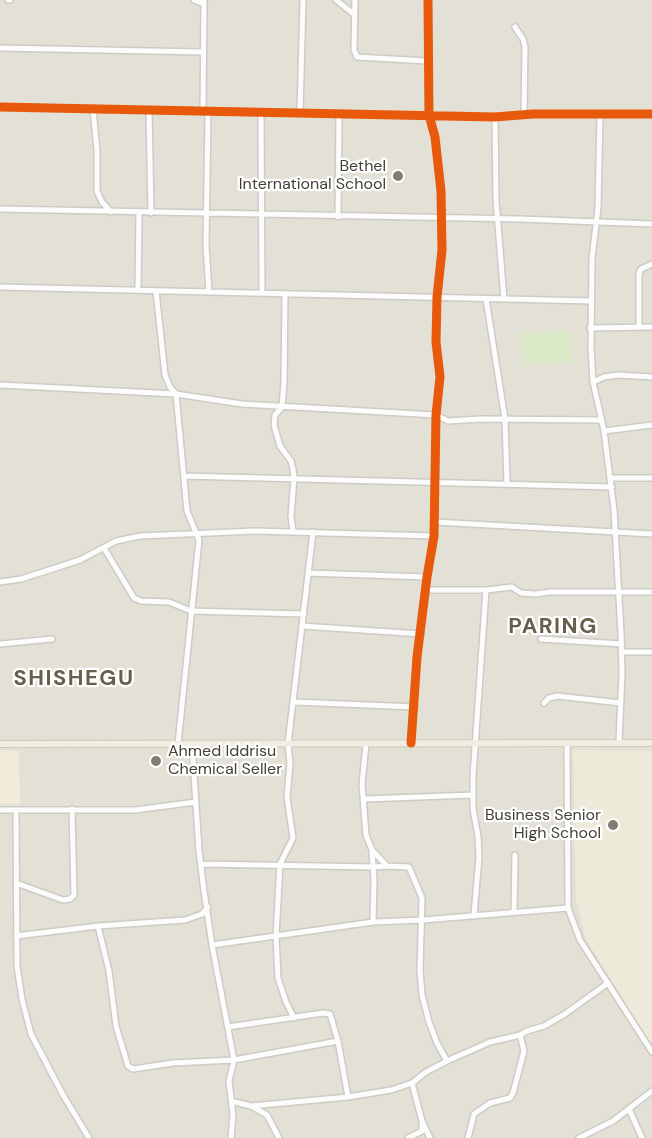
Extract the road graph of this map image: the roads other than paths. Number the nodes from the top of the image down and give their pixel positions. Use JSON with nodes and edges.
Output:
{"nodes":[{"id":1,"x":194,"y":0,"type":"edge"},
{"id":2,"x":303,"y":0,"type":"edge"},
{"id":3,"x":336,"y":0,"type":"edge"},
{"id":4,"x":355,"y":0,"type":"edge"},
{"id":5,"x":428,"y":0,"type":"edge"},
{"id":6,"x":204,"y":2,"type":"edge"},
{"id":7,"x":355,"y":15,"type":"junction"},
{"id":8,"x":515,"y":27,"type":"dead end"},
{"id":9,"x":0,"y":48,"type":"edge"},
{"id":10,"x":202,"y":52,"type":"junction"},
{"id":11,"x":427,"y":61,"type":"junction"},
{"id":12,"x":0,"y":107,"type":"edge"},
{"id":13,"x":93,"y":108,"type":"junction"},
{"id":14,"x":149,"y":110,"type":"junction"},
{"id":15,"x":206,"y":111,"type":"junction"},
{"id":16,"x":300,"y":112,"type":"junction"},
{"id":17,"x":261,"y":113,"type":"junction"},
{"id":18,"x":339,"y":114,"type":"junction"},
{"id":19,"x":524,"y":114,"type":"junction"},
{"id":20,"x":652,"y":114,"type":"edge"},
{"id":21,"x":429,"y":115,"type":"junction"},
{"id":22,"x":600,"y":115,"type":"junction"},
{"id":23,"x":495,"y":117,"type":"junction"},
{"id":24,"x":0,"y":209,"type":"edge"},
{"id":25,"x":111,"y":212,"type":"junction"},
{"id":26,"x":139,"y":212,"type":"junction"},
{"id":27,"x":151,"y":213,"type":"junction"},
{"id":28,"x":206,"y":213,"type":"junction"},
{"id":29,"x":262,"y":214,"type":"junction"},
{"id":30,"x":338,"y":217,"type":"junction"},
{"id":31,"x":441,"y":219,"type":"junction"},
{"id":32,"x":499,"y":219,"type":"junction"},
{"id":33,"x":596,"y":222,"type":"junction"},
{"id":34,"x":652,"y":224,"type":"edge"},
{"id":35,"x":652,"y":264,"type":"edge"},
{"id":36,"x":0,"y":287,"type":"edge"},
{"id":37,"x":138,"y":290,"type":"junction"},
{"id":38,"x":156,"y":291,"type":"junction"},
{"id":39,"x":209,"y":292,"type":"junction"},
{"id":40,"x":262,"y":293,"type":"junction"},
{"id":41,"x":285,"y":294,"type":"junction"},
{"id":42,"x":436,"y":297,"type":"junction"},
{"id":43,"x":486,"y":299,"type":"junction"},
{"id":44,"x":504,"y":299,"type":"junction"},
{"id":45,"x":591,"y":301,"type":"junction"},
{"id":46,"x":639,"y":326,"type":"junction"},
{"id":47,"x":652,"y":327,"type":"edge"},
{"id":48,"x":590,"y":328,"type":"junction"},
{"id":49,"x":652,"y":377,"type":"edge"},
{"id":50,"x":593,"y":382,"type":"junction"},
{"id":51,"x":0,"y":385,"type":"edge"},
{"id":52,"x":176,"y":394,"type":"junction"},
{"id":53,"x":282,"y":407,"type":"junction"},
{"id":54,"x":436,"y":415,"type":"junction"},
{"id":55,"x":505,"y":419,"type":"junction"},
{"id":56,"x":601,"y":420,"type":"junction"},
{"id":57,"x":652,"y":425,"type":"edge"},
{"id":58,"x":604,"y":431,"type":"junction"},
{"id":59,"x":184,"y":476,"type":"junction"},
{"id":60,"x":294,"y":478,"type":"junction"},
{"id":61,"x":610,"y":478,"type":"junction"},
{"id":62,"x":652,"y":478,"type":"edge"},
{"id":63,"x":437,"y":482,"type":"junction"},
{"id":64,"x":507,"y":483,"type":"junction"},
{"id":65,"x":612,"y":487,"type":"junction"},
{"id":66,"x":435,"y":522,"type":"junction"},
{"id":67,"x":293,"y":531,"type":"junction"},
{"id":68,"x":313,"y":532,"type":"junction"},
{"id":69,"x":615,"y":532,"type":"junction"},
{"id":70,"x":199,"y":534,"type":"junction"},
{"id":71,"x":652,"y":534,"type":"edge"},
{"id":72,"x":434,"y":536,"type":"junction"},
{"id":73,"x":104,"y":548,"type":"junction"},
{"id":74,"x":308,"y":573,"type":"junction"},
{"id":75,"x":427,"y":577,"type":"junction"},
{"id":76,"x":0,"y":582,"type":"edge"},
{"id":77,"x":425,"y":590,"type":"junction"},
{"id":78,"x":486,"y":590,"type":"junction"},
{"id":79,"x":619,"y":592,"type":"junction"},
{"id":80,"x":652,"y":592,"type":"edge"},
{"id":81,"x":191,"y":611,"type":"junction"},
{"id":82,"x":304,"y":614,"type":"junction"},
{"id":83,"x":302,"y":626,"type":"junction"},
{"id":84,"x":421,"y":634,"type":"junction"},
{"id":85,"x":52,"y":639,"type":"dead end"},
{"id":86,"x":541,"y":639,"type":"dead end"},
{"id":87,"x":0,"y":644,"type":"edge"},
{"id":88,"x":622,"y":644,"type":"junction"},
{"id":89,"x":622,"y":652,"type":"junction"},
{"id":90,"x":652,"y":652,"type":"edge"},
{"id":91,"x":295,"y":702,"type":"junction"},
{"id":92,"x":544,"y":703,"type":"dead end"},
{"id":93,"x":621,"y":703,"type":"junction"},
{"id":94,"x":415,"y":706,"type":"junction"},
{"id":95,"x":475,"y":742,"type":"junction"},
{"id":96,"x":619,"y":742,"type":"junction"},
{"id":97,"x":411,"y":743,"type":"junction"},
{"id":98,"x":652,"y":743,"type":"edge"},
{"id":99,"x":0,"y":744,"type":"edge"},
{"id":100,"x":178,"y":744,"type":"junction"},
{"id":101,"x":192,"y":744,"type":"junction"},
{"id":102,"x":288,"y":744,"type":"junction"},
{"id":103,"x":366,"y":744,"type":"junction"},
{"id":104,"x":567,"y":744,"type":"junction"},
{"id":105,"x":473,"y":795,"type":"junction"},
{"id":106,"x":364,"y":799,"type":"junction"},
{"id":107,"x":196,"y":802,"type":"junction"},
{"id":108,"x":72,"y":809,"type":"junction"},
{"id":109,"x":0,"y":810,"type":"edge"},
{"id":110,"x":16,"y":810,"type":"junction"},
{"id":111,"x":372,"y":850,"type":"junction"},
{"id":112,"x":515,"y":855,"type":"dead end"},
{"id":113,"x":202,"y":864,"type":"junction"},
{"id":114,"x":280,"y":864,"type":"junction"},
{"id":115,"x":387,"y":866,"type":"junction"},
{"id":116,"x":374,"y":867,"type":"junction"},
{"id":117,"x":16,"y":883,"type":"junction"},
{"id":118,"x":208,"y":907,"type":"junction"},
{"id":119,"x":568,"y":908,"type":"junction"},
{"id":120,"x":514,"y":912,"type":"junction"},
{"id":121,"x":474,"y":915,"type":"junction"},
{"id":122,"x":423,"y":920,"type":"junction"},
{"id":123,"x":373,"y":921,"type":"junction"},
{"id":124,"x":98,"y":926,"type":"junction"},
{"id":125,"x":16,"y":936,"type":"junction"},
{"id":126,"x":276,"y":936,"type":"junction"},
{"id":127,"x":212,"y":945,"type":"junction"},
{"id":128,"x":608,"y":983,"type":"junction"},
{"id":129,"x":294,"y":1017,"type":"junction"},
{"id":130,"x":228,"y":1028,"type":"junction"},
{"id":131,"x":520,"y":1035,"type":"junction"},
{"id":132,"x":338,"y":1041,"type":"junction"},
{"id":133,"x":652,"y":1052,"type":"edge"},
{"id":134,"x":234,"y":1060,"type":"junction"},
{"id":135,"x":447,"y":1061,"type":"junction"},
{"id":136,"x":412,"y":1083,"type":"junction"},
{"id":137,"x":652,"y":1090,"type":"edge"},
{"id":138,"x":348,"y":1096,"type":"junction"},
{"id":139,"x":231,"y":1101,"type":"junction"},
{"id":140,"x":251,"y":1106,"type":"junction"},
{"id":141,"x":629,"y":1109,"type":"junction"},
{"id":142,"x":422,"y":1121,"type":"junction"},
{"id":143,"x":422,"y":1131,"type":"junction"},
{"id":144,"x":429,"y":1137,"type":"edge"},
{"id":145,"x":89,"y":1138,"type":"edge"},
{"id":146,"x":231,"y":1138,"type":"edge"},
{"id":147,"x":279,"y":1138,"type":"edge"},
{"id":148,"x":408,"y":1138,"type":"edge"},
{"id":149,"x":468,"y":1138,"type":"edge"},
{"id":150,"x":579,"y":1138,"type":"edge"},
{"id":151,"x":642,"y":1138,"type":"edge"}],
"edges":[{"from":1,"to":6,"type":"street"},
{"from":2,"to":16,"type":"street"},
{"from":3,"to":7,"type":"street"},
{"from":4,"to":7,"type":"street"},
{"from":5,"to":11,"type":"street"},
{"from":6,"to":10,"type":"street"},
{"from":7,"to":11,"type":"street"},
{"from":8,"to":19,"type":"street"},
{"from":9,"to":10,"type":"street"},
{"from":10,"to":15,"type":"street"},
{"from":11,"to":21,"type":"street"},
{"from":12,"to":13,"type":"street"},
{"from":13,"to":14,"type":"street"},
{"from":13,"to":25,"type":"street"},
{"from":14,"to":15,"type":"street"},
{"from":14,"to":27,"type":"street"},
{"from":15,"to":17,"type":"street"},
{"from":15,"to":28,"type":"street"},
{"from":16,"to":17,"type":"street"},
{"from":16,"to":18,"type":"street"},
{"from":17,"to":29,"type":"street"},
{"from":18,"to":21,"type":"street"},
{"from":18,"to":30,"type":"street"},
{"from":19,"to":22,"type":"street"},
{"from":19,"to":23,"type":"street"},
{"from":20,"to":22,"type":"street"},
{"from":21,"to":23,"type":"street"},
{"from":21,"to":31,"type":"street"},
{"from":22,"to":33,"type":"street"},
{"from":23,"to":32,"type":"street"},
{"from":24,"to":25,"type":"street"},
{"from":25,"to":26,"type":"street"},
{"from":26,"to":27,"type":"street"},
{"from":26,"to":37,"type":"street"},
{"from":27,"to":28,"type":"street"},
{"from":28,"to":29,"type":"street"},
{"from":28,"to":39,"type":"street"},
{"from":29,"to":30,"type":"street"},
{"from":29,"to":40,"type":"street"},
{"from":30,"to":31,"type":"street"},
{"from":31,"to":32,"type":"street"},
{"from":31,"to":42,"type":"street"},
{"from":32,"to":33,"type":"street"},
{"from":32,"to":44,"type":"street"},
{"from":33,"to":34,"type":"street"},
{"from":33,"to":45,"type":"street"},
{"from":35,"to":46,"type":"street"},
{"from":36,"to":37,"type":"street"},
{"from":37,"to":38,"type":"street"},
{"from":38,"to":39,"type":"street"},
{"from":38,"to":52,"type":"street"},
{"from":39,"to":40,"type":"street"},
{"from":40,"to":41,"type":"street"},
{"from":41,"to":42,"type":"street"},
{"from":41,"to":53,"type":"street"},
{"from":42,"to":43,"type":"street"},
{"from":42,"to":54,"type":"street"},
{"from":43,"to":44,"type":"street"},
{"from":43,"to":55,"type":"street"},
{"from":44,"to":45,"type":"street"},
{"from":45,"to":48,"type":"street"},
{"from":46,"to":47,"type":"street"},
{"from":46,"to":48,"type":"street"},
{"from":48,"to":50,"type":"street"},
{"from":49,"to":50,"type":"street"},
{"from":50,"to":56,"type":"street"},
{"from":51,"to":52,"type":"street"},
{"from":52,"to":53,"type":"street"},
{"from":52,"to":59,"type":"street"},
{"from":53,"to":54,"type":"street"},
{"from":53,"to":60,"type":"street"},
{"from":54,"to":55,"type":"street"},
{"from":54,"to":63,"type":"street"},
{"from":55,"to":56,"type":"street"},
{"from":55,"to":64,"type":"street"},
{"from":56,"to":58,"type":"street"},
{"from":57,"to":58,"type":"street"},
{"from":58,"to":61,"type":"street"},
{"from":59,"to":60,"type":"street"},
{"from":59,"to":70,"type":"street"},
{"from":60,"to":63,"type":"street"},
{"from":60,"to":67,"type":"street"},
{"from":61,"to":62,"type":"street"},
{"from":61,"to":65,"type":"street"},
{"from":63,"to":64,"type":"street"},
{"from":63,"to":66,"type":"street"},
{"from":64,"to":65,"type":"street"},
{"from":65,"to":69,"type":"street"},
{"from":66,"to":69,"type":"street"},
{"from":66,"to":72,"type":"street"},
{"from":67,"to":68,"type":"street"},
{"from":67,"to":70,"type":"street"},
{"from":68,"to":72,"type":"street"},
{"from":68,"to":74,"type":"street"},
{"from":69,"to":71,"type":"street"},
{"from":69,"to":79,"type":"street"},
{"from":70,"to":73,"type":"street"},
{"from":70,"to":81,"type":"street"},
{"from":72,"to":75,"type":"street"},
{"from":73,"to":76,"type":"street"},
{"from":73,"to":81,"type":"street"},
{"from":74,"to":75,"type":"street"},
{"from":74,"to":82,"type":"street"},
{"from":75,"to":77,"type":"street"},
{"from":77,"to":78,"type":"street"},
{"from":77,"to":84,"type":"street"},
{"from":78,"to":79,"type":"street"},
{"from":78,"to":95,"type":"street"},
{"from":79,"to":80,"type":"street"},
{"from":79,"to":88,"type":"street"},
{"from":81,"to":82,"type":"street"},
{"from":81,"to":100,"type":"street"},
{"from":82,"to":83,"type":"street"},
{"from":83,"to":84,"type":"street"},
{"from":83,"to":91,"type":"street"},
{"from":84,"to":94,"type":"street"},
{"from":85,"to":87,"type":"street"},
{"from":86,"to":88,"type":"street"},
{"from":88,"to":89,"type":"street"},
{"from":89,"to":90,"type":"street"},
{"from":89,"to":93,"type":"street"},
{"from":91,"to":94,"type":"street"},
{"from":91,"to":102,"type":"street"},
{"from":92,"to":93,"type":"street"},
{"from":93,"to":96,"type":"street"},
{"from":94,"to":97,"type":"street"},
{"from":95,"to":97,"type":"main road"},
{"from":95,"to":104,"type":"main road"},
{"from":95,"to":105,"type":"street"},
{"from":96,"to":98,"type":"main road"},
{"from":96,"to":104,"type":"main road"},
{"from":97,"to":103,"type":"main road"},
{"from":99,"to":100,"type":"main road"},
{"from":100,"to":101,"type":"main road"},
{"from":101,"to":102,"type":"main road"},
{"from":101,"to":107,"type":"street"},
{"from":102,"to":103,"type":"main road"},
{"from":102,"to":114,"type":"street"},
{"from":103,"to":106,"type":"street"},
{"from":104,"to":119,"type":"street"},
{"from":105,"to":106,"type":"street"},
{"from":105,"to":121,"type":"street"},
{"from":106,"to":111,"type":"street"},
{"from":107,"to":108,"type":"street"},
{"from":107,"to":113,"type":"street"},
{"from":108,"to":110,"type":"street"},
{"from":108,"to":117,"type":"street"},
{"from":109,"to":110,"type":"street"},
{"from":110,"to":117,"type":"street"},
{"from":111,"to":115,"type":"street"},
{"from":111,"to":116,"type":"street"},
{"from":112,"to":120,"type":"street"},
{"from":113,"to":114,"type":"street"},
{"from":113,"to":118,"type":"street"},
{"from":114,"to":116,"type":"street"},
{"from":114,"to":126,"type":"street"},
{"from":115,"to":116,"type":"street"},
{"from":115,"to":122,"type":"street"},
{"from":116,"to":123,"type":"street"},
{"from":117,"to":125,"type":"street"},
{"from":118,"to":124,"type":"street"},
{"from":118,"to":127,"type":"street"},
{"from":119,"to":120,"type":"street"},
{"from":119,"to":128,"type":"street"},
{"from":120,"to":121,"type":"street"},
{"from":121,"to":122,"type":"street"},
{"from":122,"to":123,"type":"street"},
{"from":122,"to":135,"type":"street"},
{"from":123,"to":126,"type":"street"},
{"from":124,"to":125,"type":"street"},
{"from":124,"to":134,"type":"street"},
{"from":125,"to":145,"type":"street"},
{"from":126,"to":127,"type":"street"},
{"from":126,"to":129,"type":"street"},
{"from":127,"to":130,"type":"street"},
{"from":128,"to":131,"type":"street"},
{"from":128,"to":133,"type":"street"},
{"from":129,"to":130,"type":"street"},
{"from":129,"to":132,"type":"street"},
{"from":130,"to":134,"type":"street"},
{"from":131,"to":135,"type":"street"},
{"from":131,"to":149,"type":"street"},
{"from":132,"to":134,"type":"street"},
{"from":132,"to":138,"type":"street"},
{"from":134,"to":139,"type":"street"},
{"from":135,"to":136,"type":"street"},
{"from":136,"to":138,"type":"street"},
{"from":136,"to":142,"type":"street"},
{"from":137,"to":141,"type":"street"},
{"from":138,"to":140,"type":"street"},
{"from":139,"to":140,"type":"street"},
{"from":139,"to":146,"type":"street"},
{"from":140,"to":147,"type":"street"},
{"from":141,"to":150,"type":"street"},
{"from":141,"to":151,"type":"street"},
{"from":142,"to":143,"type":"street"},
{"from":142,"to":144,"type":"street"},
{"from":143,"to":144,"type":"street"},
{"from":143,"to":148,"type":"street"}]}
